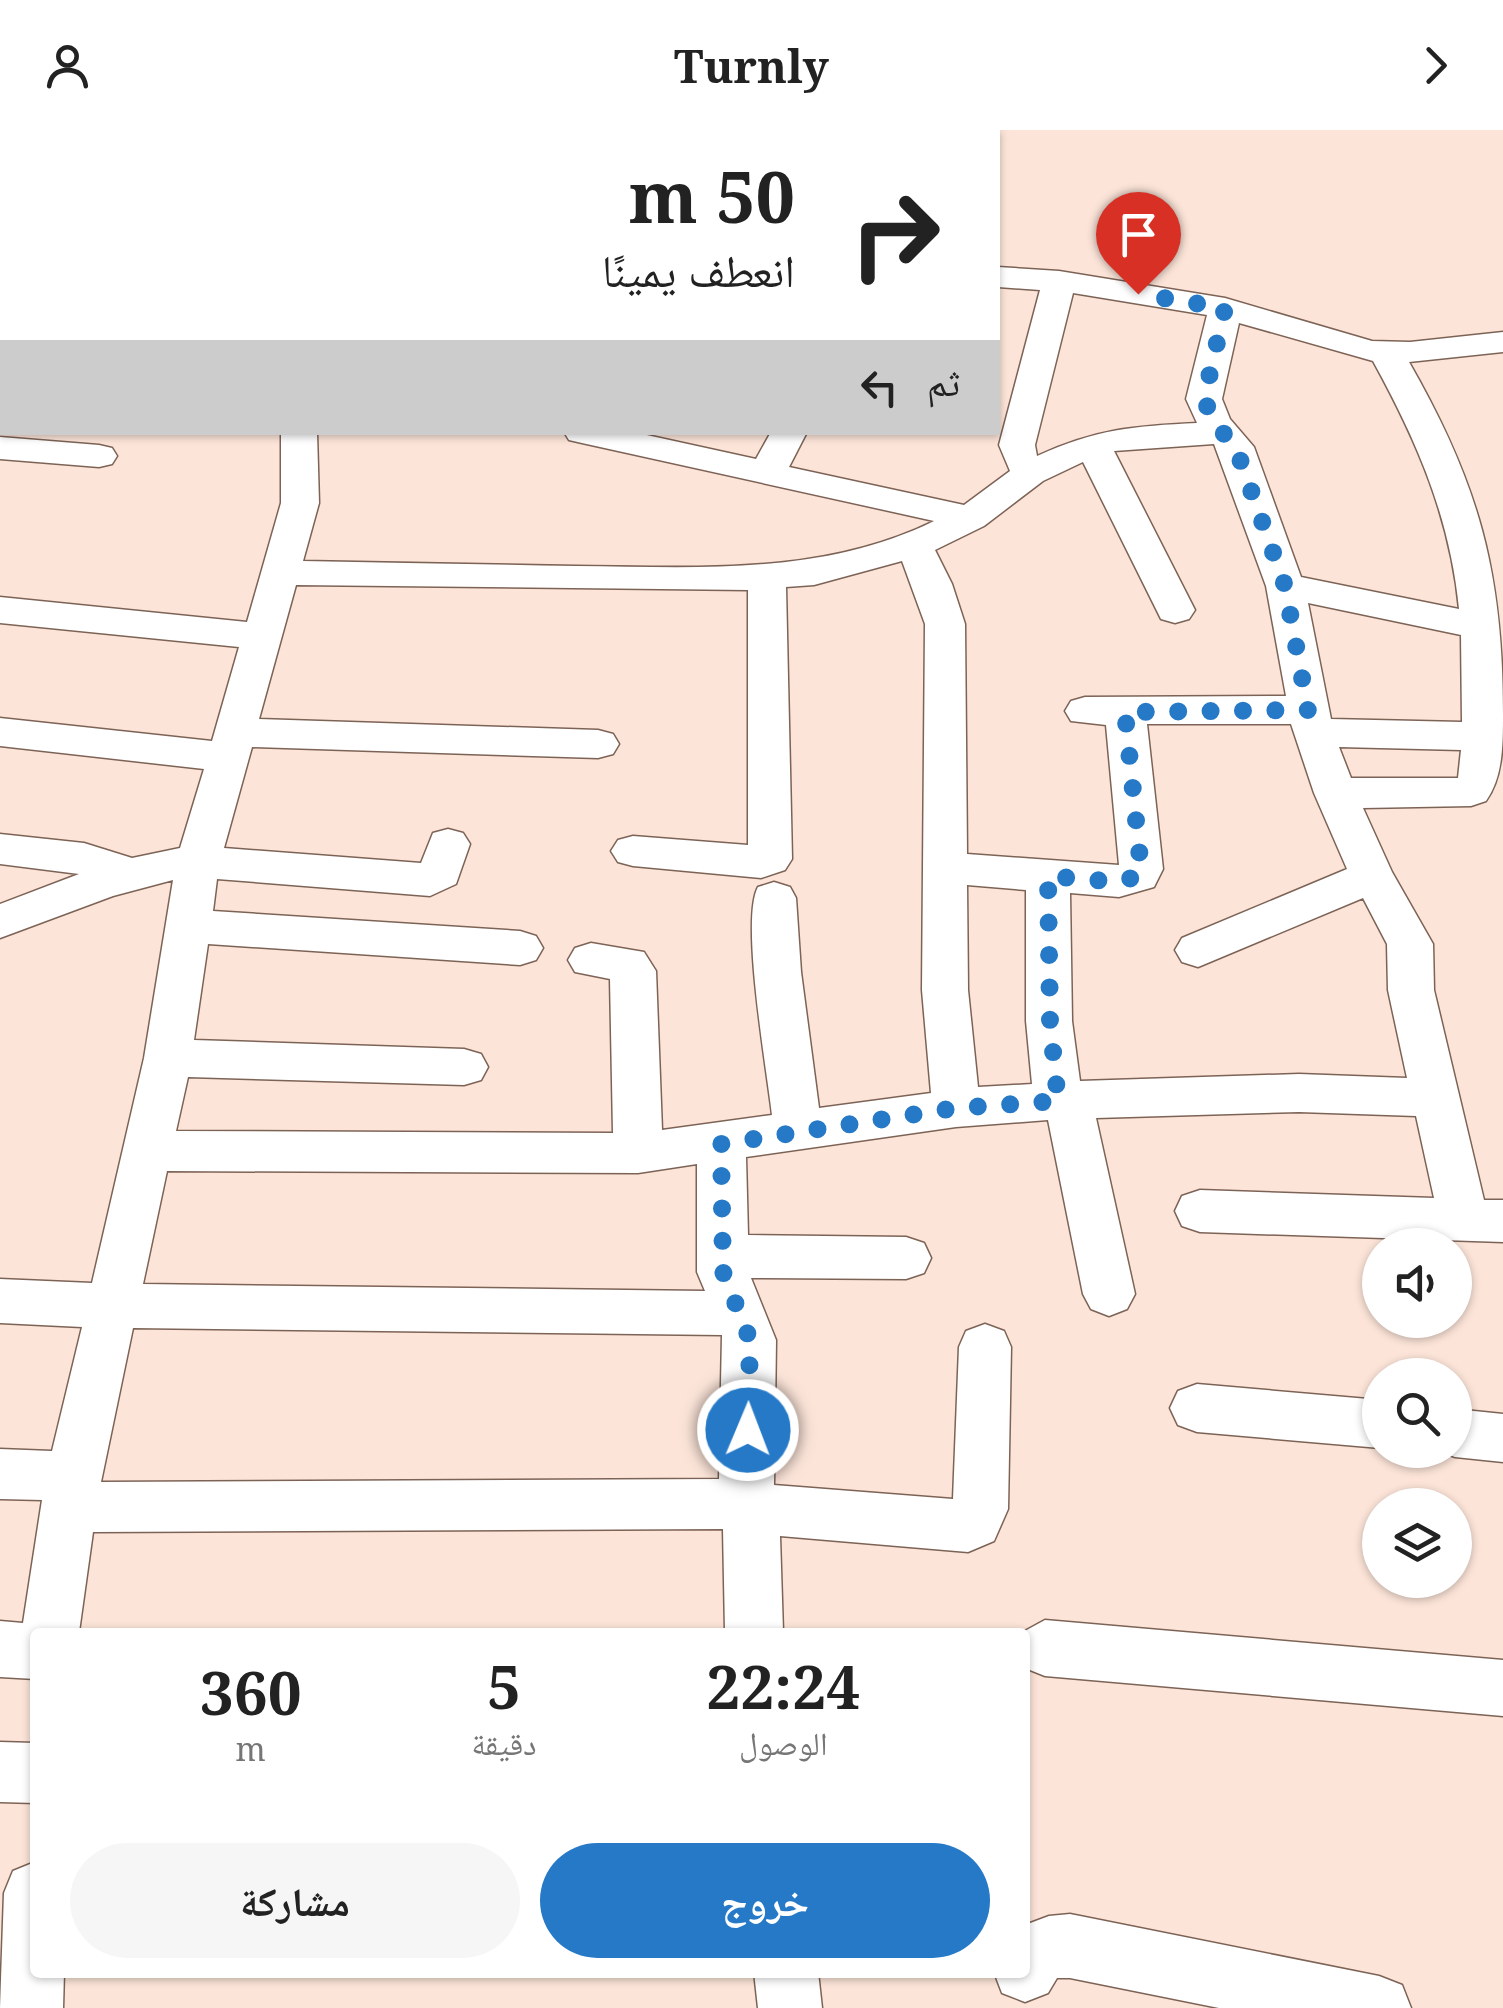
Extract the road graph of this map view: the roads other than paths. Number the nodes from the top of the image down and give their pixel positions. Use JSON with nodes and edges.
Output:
{"nodes":[{"id":1,"x":1000,"y":277,"type":"edge"},
{"id":2,"x":1059,"y":281,"type":"junction"},
{"id":3,"x":1225,"y":308,"type":"junction"},
{"id":4,"x":1503,"y":342,"type":"edge"},
{"id":5,"x":1386,"y":353,"type":"junction"},
{"id":6,"x":1226,"y":433,"type":"junction"},
{"id":7,"x":298,"y":435,"type":"edge"},
{"id":8,"x":607,"y":435,"type":"edge"},
{"id":9,"x":786,"y":435,"type":"edge"},
{"id":10,"x":658,"y":441,"type":"edge"},
{"id":11,"x":109,"y":444,"type":"edge"},
{"id":12,"x":1092,"y":444,"type":"junction"},
{"id":13,"x":0,"y":448,"type":"edge"},
{"id":14,"x":1030,"y":473,"type":"junction"},
{"id":15,"x":767,"y":474,"type":"junction"},
{"id":16,"x":76,"y":490,"type":"dead end"},
{"id":17,"x":972,"y":518,"type":"junction"},
{"id":18,"x":914,"y":546,"type":"junction"},
{"id":19,"x":280,"y":573,"type":"junction"},
{"id":20,"x":767,"y":579,"type":"junction"},
{"id":21,"x":1285,"y":586,"type":"junction"},
{"id":22,"x":0,"y":610,"type":"edge"},
{"id":23,"x":1175,"y":610,"type":"dead end"},
{"id":24,"x":1481,"y":626,"type":"junction"},
{"id":25,"x":261,"y":636,"type":"junction"},
{"id":26,"x":1494,"y":690,"type":"edge"},
{"id":27,"x":1310,"y":722,"type":"junction"},
{"id":28,"x":0,"y":732,"type":"edge"},
{"id":29,"x":1482,"y":736,"type":"junction"},
{"id":30,"x":230,"y":744,"type":"junction"},
{"id":31,"x":598,"y":744,"type":"dead end"},
{"id":32,"x":1335,"y":793,"type":"junction"},
{"id":33,"x":448,"y":844,"type":"dead end"},
{"id":34,"x":0,"y":850,"type":"edge"},
{"id":35,"x":633,"y":851,"type":"dead end"},
{"id":36,"x":198,"y":862,"type":"junction"},
{"id":37,"x":946,"y":868,"type":"junction"},
{"id":38,"x":129,"y":873,"type":"junction"},
{"id":39,"x":1048,"y":876,"type":"junction"},
{"id":40,"x":1372,"y":876,"type":"junction"},
{"id":41,"x":774,"y":898,"type":"dead end"},
{"id":42,"x":0,"y":922,"type":"edge"},
{"id":43,"x":188,"y":926,"type":"junction"},
{"id":44,"x":520,"y":948,"type":"dead end"},
{"id":45,"x":1198,"y":950,"type":"dead end"},
{"id":46,"x":591,"y":960,"type":"dead end"},
{"id":47,"x":168,"y":1058,"type":"junction"},
{"id":48,"x":464,"y":1067,"type":"dead end"},
{"id":49,"x":1436,"y":1098,"type":"junction"},
{"id":50,"x":1063,"y":1100,"type":"junction"},
{"id":51,"x":956,"y":1108,"type":"junction"},
{"id":52,"x":798,"y":1131,"type":"junction"},
{"id":53,"x":721,"y":1144,"type":"junction"},
{"id":54,"x":145,"y":1152,"type":"junction"},
{"id":55,"x":638,"y":1153,"type":"junction"},
{"id":56,"x":1200,"y":1211,"type":"dead end"},
{"id":57,"x":1483,"y":1219,"type":"edge"},
{"id":58,"x":723,"y":1256,"type":"junction"},
{"id":59,"x":906,"y":1258,"type":"dead end"},
{"id":60,"x":1108,"y":1294,"type":"dead end"},
{"id":61,"x":0,"y":1301,"type":"edge"},
{"id":62,"x":109,"y":1306,"type":"junction"},
{"id":63,"x":742,"y":1312,"type":"junction"},
{"id":64,"x":984,"y":1347,"type":"dead end"},
{"id":65,"x":1197,"y":1408,"type":"dead end"},
{"id":66,"x":1362,"y":1422,"type":"edge"},
{"id":67,"x":1472,"y":1435,"type":"edge"},
{"id":68,"x":1503,"y":1438,"type":"edge"},
{"id":69,"x":0,"y":1474,"type":"edge"},
{"id":70,"x":70,"y":1492,"type":"junction"},
{"id":71,"x":746,"y":1506,"type":"junction"},
{"id":72,"x":51,"y":1628,"type":"edge"},
{"id":73,"x":754,"y":1628,"type":"edge"},
{"id":74,"x":1045,"y":1648,"type":"dead end"},
{"id":75,"x":0,"y":1650,"type":"edge"},
{"id":76,"x":30,"y":1651,"type":"edge"},
{"id":77,"x":1503,"y":1688,"type":"edge"},
{"id":78,"x":0,"y":1772,"type":"edge"},
{"id":79,"x":30,"y":1773,"type":"edge"},
{"id":80,"x":1030,"y":1957,"type":"edge"},
{"id":81,"x":32,"y":1978,"type":"edge"},
{"id":82,"x":787,"y":1978,"type":"edge"},
{"id":83,"x":1023,"y":1978,"type":"edge"},
{"id":84,"x":31,"y":2008,"type":"edge"},
{"id":85,"x":790,"y":2008,"type":"edge"},
{"id":86,"x":1020,"y":2008,"type":"edge"},
{"id":87,"x":1379,"y":2008,"type":"edge"}],
"edges":[{"from":1,"to":2,"type":"street"},
{"from":2,"to":3,"type":"street"},
{"from":2,"to":14,"type":"street"},
{"from":3,"to":5,"type":"street"},
{"from":3,"to":6,"type":"street"},
{"from":4,"to":5,"type":"street"},
{"from":5,"to":24,"type":"street"},
{"from":6,"to":12,"type":"street"},
{"from":6,"to":21,"type":"street"},
{"from":7,"to":19,"type":"street"},
{"from":8,"to":10,"type":"street"},
{"from":9,"to":15,"type":"street"},
{"from":10,"to":15,"type":"street"},
{"from":11,"to":13,"type":"street"},
{"from":11,"to":16,"type":"street"},
{"from":12,"to":14,"type":"street"},
{"from":12,"to":23,"type":"street"},
{"from":14,"to":17,"type":"street"},
{"from":15,"to":17,"type":"street"},
{"from":17,"to":18,"type":"street"},
{"from":18,"to":20,"type":"street"},
{"from":18,"to":37,"type":"street"},
{"from":19,"to":20,"type":"street"},
{"from":19,"to":25,"type":"street"},
{"from":20,"to":35,"type":"street"},
{"from":21,"to":24,"type":"street"},
{"from":21,"to":27,"type":"street"},
{"from":22,"to":25,"type":"street"},
{"from":24,"to":26,"type":"street"},
{"from":25,"to":30,"type":"street"},
{"from":26,"to":29,"type":"street"},
{"from":27,"to":29,"type":"street"},
{"from":27,"to":32,"type":"street"},
{"from":27,"to":39,"type":"street"},
{"from":28,"to":30,"type":"street"},
{"from":29,"to":32,"type":"street"},
{"from":30,"to":31,"type":"street"},
{"from":30,"to":36,"type":"street"},
{"from":32,"to":40,"type":"street"},
{"from":33,"to":36,"type":"street"},
{"from":34,"to":38,"type":"street"},
{"from":36,"to":38,"type":"street"},
{"from":36,"to":43,"type":"street"},
{"from":37,"to":39,"type":"street"},
{"from":37,"to":51,"type":"street"},
{"from":38,"to":42,"type":"street"},
{"from":39,"to":50,"type":"street"},
{"from":40,"to":45,"type":"street"},
{"from":40,"to":49,"type":"street"},
{"from":41,"to":52,"type":"street"},
{"from":43,"to":44,"type":"street"},
{"from":43,"to":47,"type":"street"},
{"from":46,"to":55,"type":"street"},
{"from":47,"to":48,"type":"street"},
{"from":47,"to":54,"type":"street"},
{"from":49,"to":50,"type":"street"},
{"from":49,"to":57,"type":"street"},
{"from":50,"to":51,"type":"street"},
{"from":50,"to":60,"type":"street"},
{"from":51,"to":52,"type":"street"},
{"from":52,"to":53,"type":"street"},
{"from":53,"to":55,"type":"street"},
{"from":53,"to":58,"type":"street"},
{"from":54,"to":55,"type":"street"},
{"from":54,"to":62,"type":"street"},
{"from":56,"to":57,"type":"street"},
{"from":58,"to":59,"type":"street"},
{"from":58,"to":63,"type":"street"},
{"from":61,"to":62,"type":"street"},
{"from":62,"to":63,"type":"street"},
{"from":62,"to":70,"type":"street"},
{"from":63,"to":71,"type":"street"},
{"from":64,"to":71,"type":"street"},
{"from":65,"to":66,"type":"street"},
{"from":67,"to":68,"type":"street"},
{"from":69,"to":70,"type":"street"},
{"from":70,"to":71,"type":"street"},
{"from":70,"to":72,"type":"street"},
{"from":71,"to":73,"type":"street"},
{"from":74,"to":77,"type":"street"},
{"from":75,"to":76,"type":"street"},
{"from":78,"to":79,"type":"street"},
{"from":80,"to":87,"type":"street"},
{"from":81,"to":84,"type":"street"},
{"from":82,"to":85,"type":"street"},
{"from":83,"to":86,"type":"street"}]}
